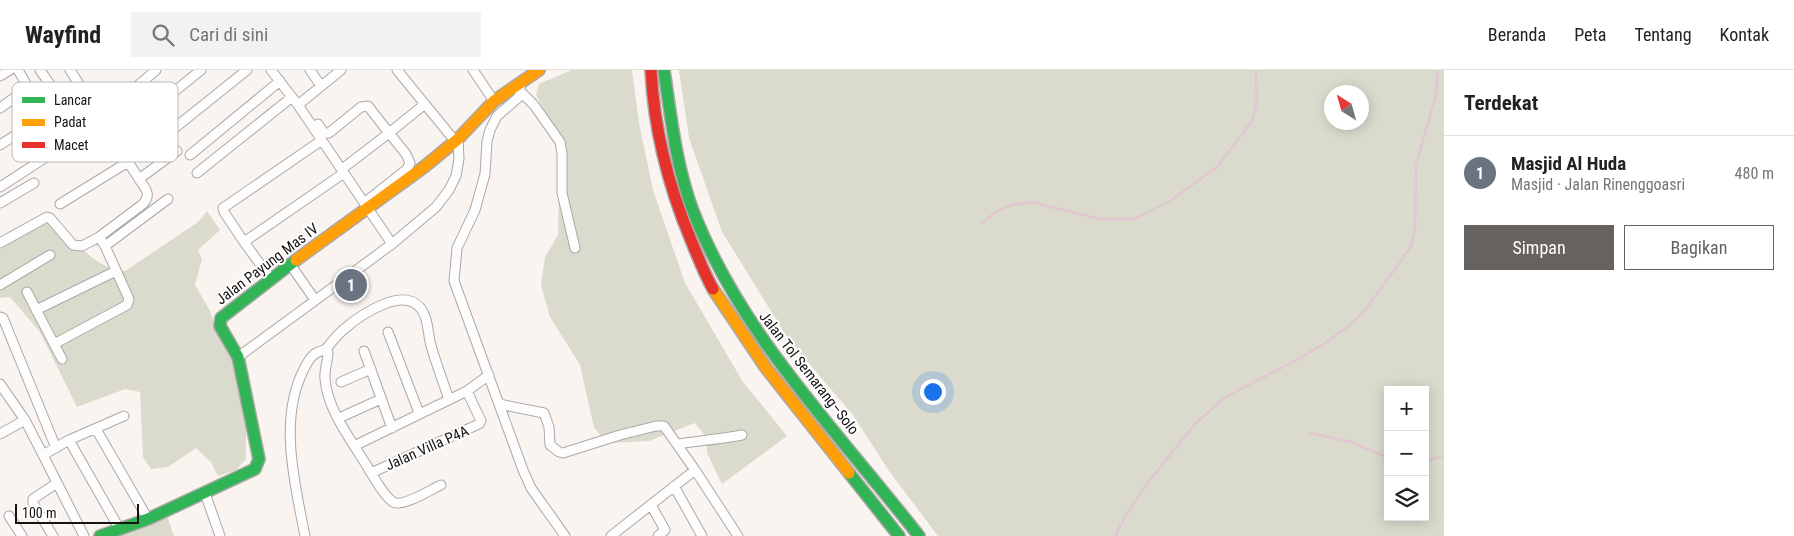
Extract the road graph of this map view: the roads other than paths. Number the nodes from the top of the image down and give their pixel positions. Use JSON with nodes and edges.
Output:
{"nodes":[{"id":1,"x":10,"y":70,"type":"edge"},
{"id":2,"x":18,"y":70,"type":"edge"},
{"id":3,"x":40,"y":70,"type":"edge"},
{"id":4,"x":70,"y":70,"type":"edge"},
{"id":5,"x":156,"y":70,"type":"edge"},
{"id":6,"x":202,"y":70,"type":"edge"},
{"id":7,"x":247,"y":70,"type":"edge"},
{"id":8,"x":271,"y":70,"type":"edge"},
{"id":9,"x":310,"y":70,"type":"edge"},
{"id":10,"x":341,"y":70,"type":"edge"},
{"id":11,"x":397,"y":70,"type":"edge"},
{"id":12,"x":473,"y":70,"type":"edge"},
{"id":13,"x":538,"y":70,"type":"edge"},
{"id":14,"x":651,"y":70,"type":"edge"},
{"id":15,"x":664,"y":70,"type":"edge"},
{"id":16,"x":0,"y":76,"type":"edge"},
{"id":17,"x":280,"y":81,"type":"junction"},
{"id":18,"x":25,"y":82,"type":"edge"},
{"id":19,"x":48,"y":82,"type":"edge"},
{"id":20,"x":78,"y":82,"type":"edge"},
{"id":21,"x":142,"y":82,"type":"edge"},
{"id":22,"x":321,"y":86,"type":"junction"},
{"id":23,"x":521,"y":87,"type":"junction"},
{"id":24,"x":178,"y":89,"type":"edge"},
{"id":25,"x":292,"y":97,"type":"junction"},
{"id":26,"x":12,"y":99,"type":"edge"},
{"id":27,"x":494,"y":101,"type":"junction"},
{"id":28,"x":300,"y":103,"type":"junction"},
{"id":29,"x":425,"y":104,"type":"junction"},
{"id":30,"x":0,"y":108,"type":"edge"},
{"id":31,"x":178,"y":125,"type":"edge"},
{"id":32,"x":388,"y":133,"type":"junction"},
{"id":33,"x":12,"y":138,"type":"edge"},
{"id":34,"x":322,"y":140,"type":"junction"},
{"id":35,"x":456,"y":140,"type":"junction"},
{"id":36,"x":0,"y":144,"type":"edge"},
{"id":37,"x":190,"y":154,"type":"dead end"},
{"id":38,"x":39,"y":162,"type":"edge"},
{"id":39,"x":128,"y":162,"type":"joint"},
{"id":40,"x":162,"y":162,"type":"edge"},
{"id":41,"x":345,"y":169,"type":"junction"},
{"id":42,"x":197,"y":174,"type":"dead end"},
{"id":43,"x":139,"y":179,"type":"junction"},
{"id":44,"x":34,"y":183,"type":"dead end"},
{"id":45,"x":0,"y":187,"type":"edge"},
{"id":46,"x":168,"y":199,"type":"dead end"},
{"id":47,"x":0,"y":203,"type":"edge"},
{"id":48,"x":60,"y":204,"type":"dead end"},
{"id":49,"x":368,"y":204,"type":"junction"},
{"id":50,"x":99,"y":237,"type":"junction"},
{"id":51,"x":244,"y":242,"type":"junction"},
{"id":52,"x":0,"y":243,"type":"edge"},
{"id":53,"x":392,"y":244,"type":"junction"},
{"id":54,"x":105,"y":246,"type":"junction"},
{"id":55,"x":575,"y":248,"type":"dead end"},
{"id":56,"x":50,"y":255,"type":"dead end"},
{"id":57,"x":290,"y":264,"type":"junction"},
{"id":58,"x":116,"y":271,"type":"junction"},
{"id":59,"x":271,"y":279,"type":"junction"},
{"id":60,"x":0,"y":285,"type":"edge"},
{"id":61,"x":27,"y":292,"type":"dead end"},
{"id":62,"x":315,"y":300,"type":"junction"},
{"id":63,"x":36,"y":310,"type":"junction"},
{"id":64,"x":0,"y":317,"type":"edge"},
{"id":65,"x":388,"y":332,"type":"dead end"},
{"id":66,"x":54,"y":344,"type":"junction"},
{"id":67,"x":325,"y":350,"type":"junction"},
{"id":68,"x":364,"y":351,"type":"dead end"},
{"id":69,"x":238,"y":357,"type":"junction"},
{"id":70,"x":62,"y":359,"type":"dead end"},
{"id":71,"x":371,"y":369,"type":"junction"},
{"id":72,"x":489,"y":375,"type":"junction"},
{"id":73,"x":341,"y":382,"type":"dead end"},
{"id":74,"x":1,"y":385,"type":"edge"},
{"id":75,"x":467,"y":391,"type":"junction"},
{"id":76,"x":381,"y":399,"type":"junction"},
{"id":77,"x":449,"y":400,"type":"junction"},
{"id":78,"x":499,"y":404,"type":"junction"},
{"id":79,"x":419,"y":413,"type":"junction"},
{"id":80,"x":124,"y":416,"type":"dead end"},
{"id":81,"x":339,"y":418,"type":"junction"},
{"id":82,"x":25,"y":420,"type":"junction"},
{"id":83,"x":392,"y":428,"type":"junction"},
{"id":84,"x":96,"y":429,"type":"junction"},
{"id":85,"x":0,"y":434,"type":"edge"},
{"id":86,"x":742,"y":435,"type":"dead end"},
{"id":87,"x":69,"y":440,"type":"junction"},
{"id":88,"x":677,"y":444,"type":"junction"},
{"id":89,"x":354,"y":446,"type":"junction"},
{"id":90,"x":56,"y":448,"type":"junction"},
{"id":91,"x":43,"y":455,"type":"junction"},
{"id":92,"x":695,"y":470,"type":"junction"},
{"id":93,"x":371,"y":473,"type":"junction"},
{"id":94,"x":57,"y":483,"type":"junction"},
{"id":95,"x":441,"y":485,"type":"dead end"},
{"id":96,"x":674,"y":486,"type":"junction"},
{"id":97,"x":205,"y":493,"type":"junction"},
{"id":98,"x":652,"y":504,"type":"junction"},
{"id":99,"x":9,"y":516,"type":"dead end"},
{"id":100,"x":148,"y":518,"type":"junction"},
{"id":101,"x":119,"y":528,"type":"junction"},
{"id":102,"x":664,"y":534,"type":"edge"},
{"id":103,"x":22,"y":536,"type":"edge"},
{"id":104,"x":53,"y":536,"type":"edge"},
{"id":105,"x":84,"y":536,"type":"edge"},
{"id":106,"x":100,"y":536,"type":"edge"},
{"id":107,"x":220,"y":536,"type":"edge"},
{"id":108,"x":305,"y":536,"type":"edge"},
{"id":109,"x":565,"y":536,"type":"edge"},
{"id":110,"x":611,"y":536,"type":"edge"},
{"id":111,"x":702,"y":536,"type":"edge"},
{"id":112,"x":738,"y":536,"type":"edge"},
{"id":113,"x":899,"y":536,"type":"edge"},
{"id":114,"x":919,"y":536,"type":"edge"}],
"edges":[{"from":1,"to":16,"type":"street"},
{"from":2,"to":18,"type":"street"},
{"from":3,"to":19,"type":"street"},
{"from":4,"to":20,"type":"street"},
{"from":5,"to":21,"type":"street"},
{"from":6,"to":24,"type":"street"},
{"from":7,"to":31,"type":"street"},
{"from":8,"to":17,"type":"street"},
{"from":9,"to":22,"type":"street"},
{"from":10,"to":22,"type":"street"},
{"from":11,"to":29,"type":"street"},
{"from":12,"to":27,"type":"street"},
{"from":13,"to":23,"type":"main road","name":"Jalan Payung Mas IV"},
{"from":14,"to":113,"type":"main road","name":"Jalan Tol Semarang–Solo"},
{"from":15,"to":114,"type":"main road","name":"Jalan Tol Semarang–Solo"},
{"from":17,"to":25,"type":"street"},
{"from":17,"to":37,"type":"street"},
{"from":22,"to":28,"type":"street"},
{"from":23,"to":27,"type":"main road","name":"Jalan Payung Mas IV"},
{"from":23,"to":55,"type":"street"},
{"from":23,"to":72,"type":"street"},
{"from":25,"to":28,"type":"street"},
{"from":25,"to":42,"type":"street"},
{"from":26,"to":30,"type":"street"},
{"from":27,"to":35,"type":"main road","name":"Jalan Payung Mas IV"},
{"from":28,"to":32,"type":"street"},
{"from":28,"to":34,"type":"street"},
{"from":29,"to":32,"type":"street"},
{"from":29,"to":35,"type":"street"},
{"from":32,"to":41,"type":"street"},
{"from":32,"to":49,"type":"street"},
{"from":33,"to":36,"type":"street"},
{"from":34,"to":41,"type":"street"},
{"from":34,"to":51,"type":"street"},
{"from":35,"to":49,"type":"main road","name":"Jalan Payung Mas IV"},
{"from":35,"to":53,"type":"street"},
{"from":38,"to":45,"type":"street"},
{"from":39,"to":43,"type":"street"},
{"from":39,"to":48,"type":"street"},
{"from":40,"to":43,"type":"street"},
{"from":41,"to":49,"type":"street"},
{"from":41,"to":51,"type":"street"},
{"from":43,"to":50,"type":"street"},
{"from":44,"to":47,"type":"street"},
{"from":46,"to":54,"type":"street"},
{"from":49,"to":53,"type":"street"},
{"from":49,"to":57,"type":"main road","name":"Jalan Payung Mas IV"},
{"from":50,"to":52,"type":"street"},
{"from":50,"to":54,"type":"street"},
{"from":51,"to":59,"type":"street"},
{"from":53,"to":62,"type":"street"},
{"from":54,"to":58,"type":"street"},
{"from":56,"to":60,"type":"street"},
{"from":57,"to":59,"type":"main road","name":"Jalan Payung Mas IV"},
{"from":57,"to":62,"type":"street"},
{"from":58,"to":63,"type":"street"},
{"from":58,"to":66,"type":"street"},
{"from":59,"to":69,"type":"main road","name":"Jalan Payung Mas IV"},
{"from":61,"to":63,"type":"street"},
{"from":62,"to":69,"type":"street"},
{"from":63,"to":66,"type":"street"},
{"from":64,"to":90,"type":"street"},
{"from":65,"to":79,"type":"street"},
{"from":66,"to":70,"type":"street"},
{"from":67,"to":77,"type":"street"},
{"from":67,"to":81,"type":"street","name":"Jalan Villa P4A"},
{"from":67,"to":108,"type":"street"},
{"from":68,"to":71,"type":"street"},
{"from":69,"to":97,"type":"main road"},
{"from":71,"to":73,"type":"street"},
{"from":71,"to":76,"type":"street"},
{"from":72,"to":75,"type":"street"},
{"from":72,"to":78,"type":"street"},
{"from":74,"to":82,"type":"street"},
{"from":75,"to":77,"type":"street"},
{"from":75,"to":93,"type":"street","name":"Jalan Villa P4A"},
{"from":76,"to":81,"type":"street"},
{"from":76,"to":83,"type":"street"},
{"from":77,"to":79,"type":"street"},
{"from":78,"to":88,"type":"street"},
{"from":78,"to":109,"type":"street"},
{"from":79,"to":83,"type":"street"},
{"from":80,"to":84,"type":"street"},
{"from":81,"to":89,"type":"street","name":"Jalan Villa P4A"},
{"from":82,"to":85,"type":"street"},
{"from":82,"to":91,"type":"street"},
{"from":83,"to":89,"type":"street"},
{"from":84,"to":87,"type":"street"},
{"from":84,"to":100,"type":"street"},
{"from":86,"to":88,"type":"street"},
{"from":87,"to":90,"type":"street"},
{"from":87,"to":101,"type":"street"},
{"from":88,"to":92,"type":"street"},
{"from":89,"to":93,"type":"street","name":"Jalan Villa P4A"},
{"from":90,"to":91,"type":"street"},
{"from":91,"to":94,"type":"street"},
{"from":92,"to":96,"type":"street"},
{"from":92,"to":112,"type":"street"},
{"from":93,"to":95,"type":"street"},
{"from":94,"to":104,"type":"street"},
{"from":94,"to":105,"type":"street"},
{"from":96,"to":98,"type":"street"},
{"from":96,"to":111,"type":"street"},
{"from":97,"to":100,"type":"main road"},
{"from":97,"to":107,"type":"street"},
{"from":98,"to":102,"type":"street"},
{"from":98,"to":110,"type":"street"},
{"from":99,"to":103,"type":"street"},
{"from":100,"to":101,"type":"main road"},
{"from":101,"to":106,"type":"main road"}]}
